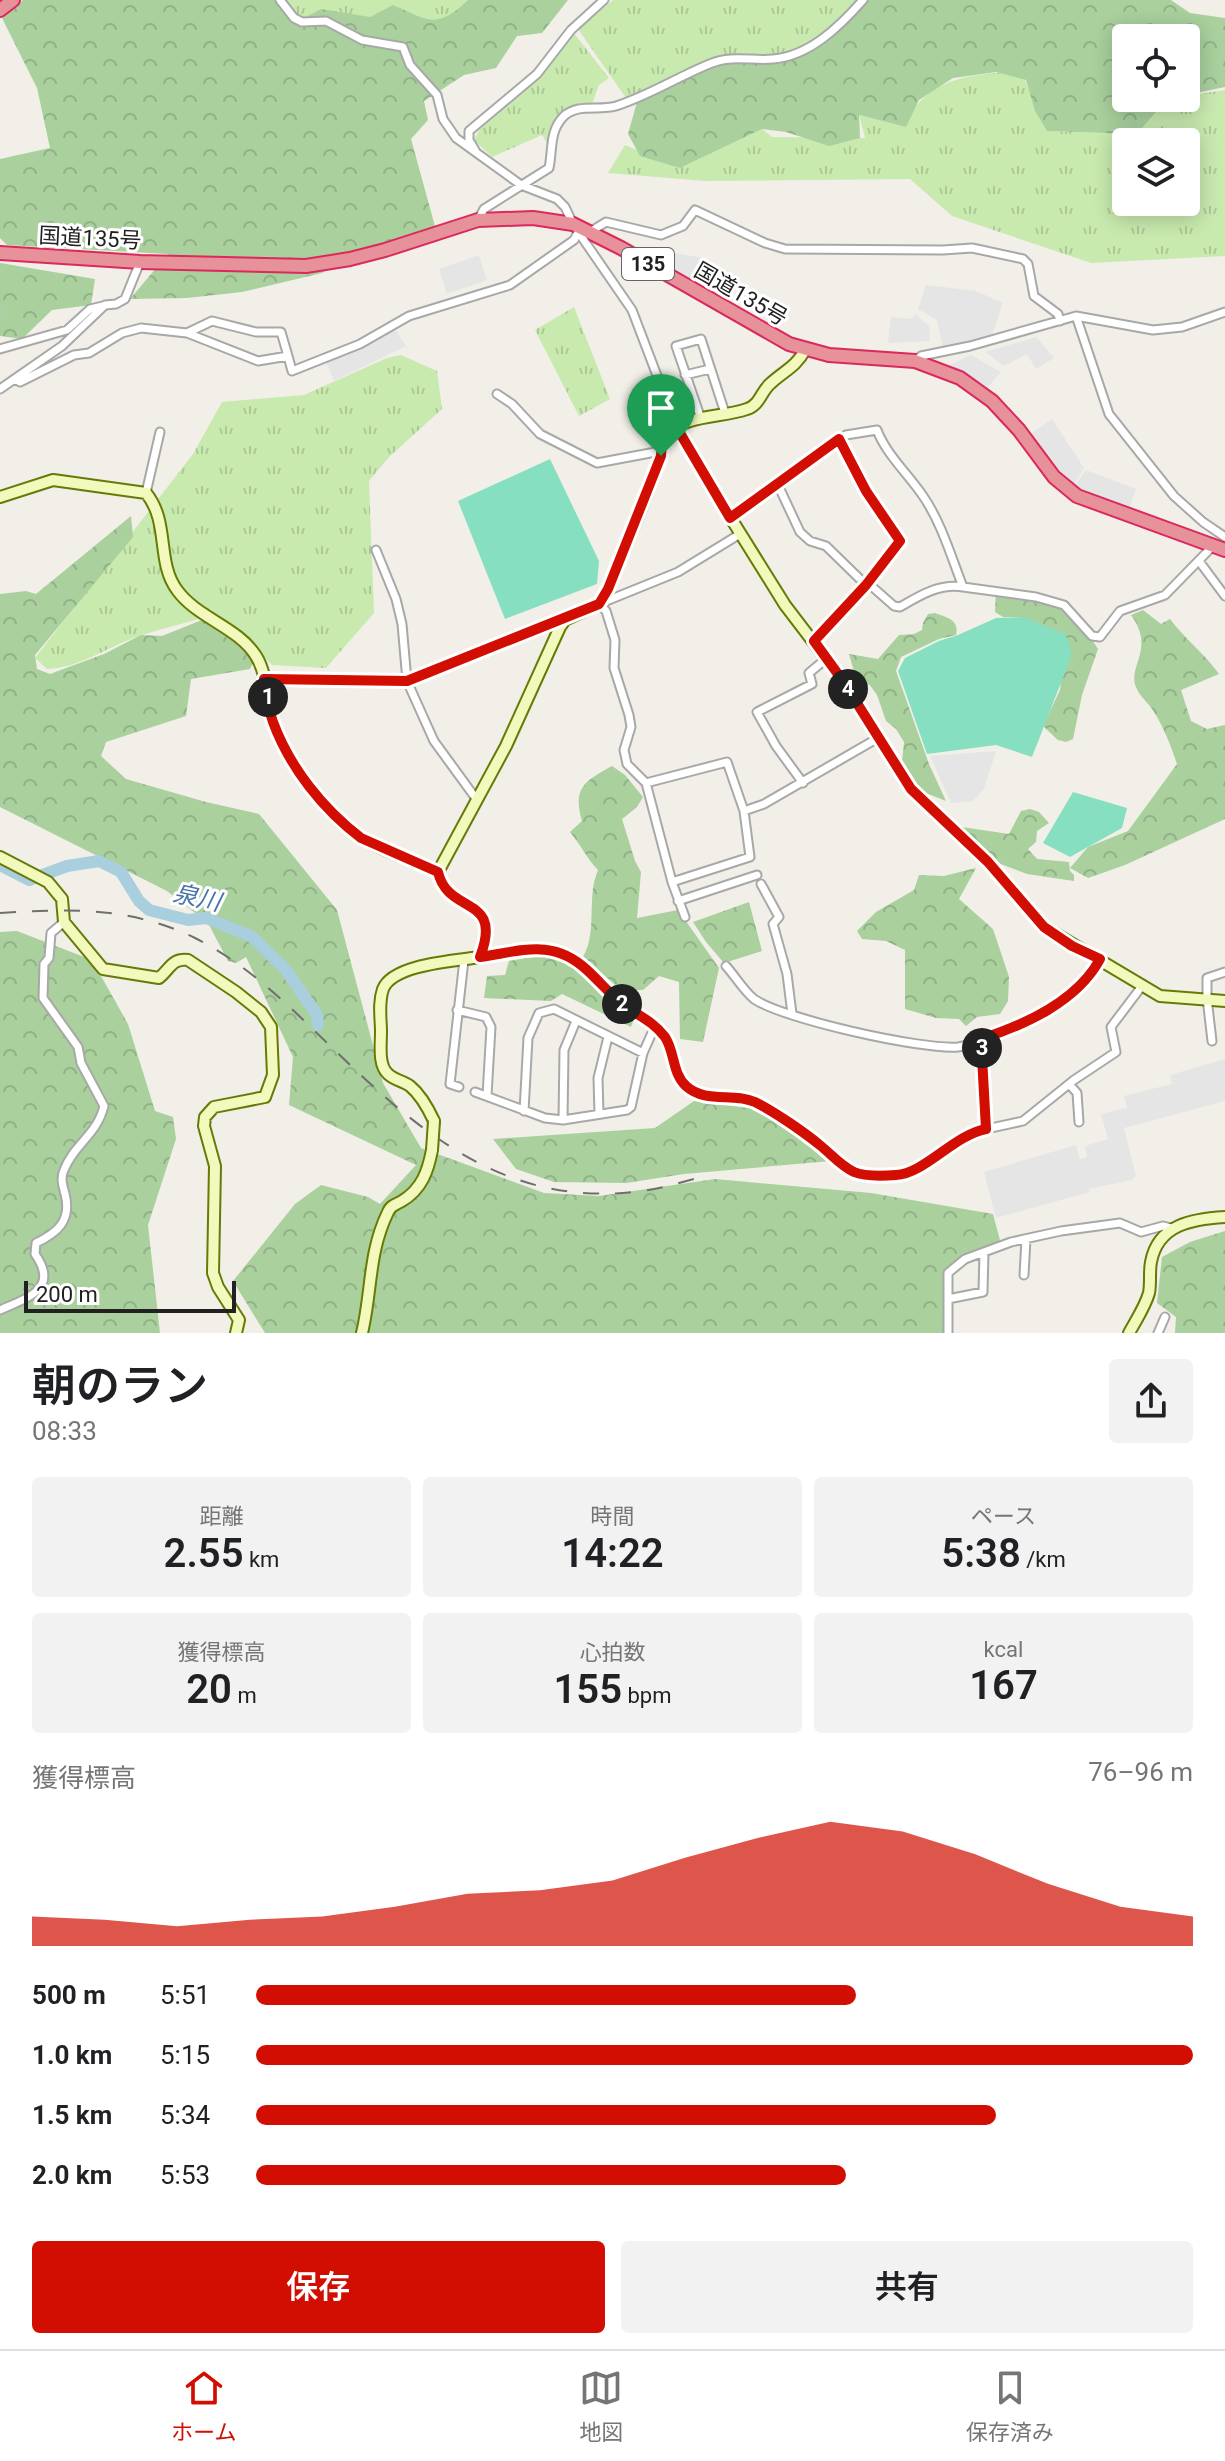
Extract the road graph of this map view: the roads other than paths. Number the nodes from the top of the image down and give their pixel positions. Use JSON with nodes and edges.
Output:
{"nodes":[{"id":1,"x":13,"y":0,"type":"edge"},
{"id":2,"x":280,"y":0,"type":"edge"},
{"id":3,"x":604,"y":0,"type":"edge"},
{"id":4,"x":863,"y":0,"type":"edge"},
{"id":5,"x":0,"y":10,"type":"edge"},
{"id":6,"x":478,"y":154,"type":"junction"},
{"id":7,"x":521,"y":185,"type":"junction"},
{"id":8,"x":478,"y":220,"type":"junction"},
{"id":9,"x":581,"y":228,"type":"junction"},
{"id":10,"x":0,"y":253,"type":"edge"},
{"id":11,"x":140,"y":262,"type":"junction"},
{"id":12,"x":105,"y":305,"type":"junction"},
{"id":13,"x":1225,"y":312,"type":"edge"},
{"id":14,"x":1076,"y":316,"type":"junction"},
{"id":15,"x":1060,"y":321,"type":"junction"},
{"id":16,"x":187,"y":333,"type":"junction"},
{"id":17,"x":0,"y":349,"type":"edge"},
{"id":18,"x":805,"y":350,"type":"junction"},
{"id":19,"x":288,"y":356,"type":"junction"},
{"id":20,"x":915,"y":361,"type":"junction"},
{"id":21,"x":710,"y":369,"type":"junction"},
{"id":22,"x":685,"y":375,"type":"junction"},
{"id":23,"x":15,"y":379,"type":"junction"},
{"id":24,"x":0,"y":389,"type":"edge"},
{"id":25,"x":497,"y":394,"type":"dead end"},
{"id":26,"x":725,"y":413,"type":"junction"},
{"id":27,"x":701,"y":419,"type":"junction"},
{"id":28,"x":677,"y":428,"type":"junction"},
{"id":29,"x":160,"y":432,"type":"dead end"},
{"id":30,"x":839,"y":439,"type":"junction"},
{"id":31,"x":661,"y":451,"type":"junction"},
{"id":32,"x":778,"y":485,"type":"junction"},
{"id":33,"x":146,"y":493,"type":"junction"},
{"id":34,"x":0,"y":497,"type":"edge"},
{"id":35,"x":730,"y":518,"type":"junction"},
{"id":36,"x":740,"y":534,"type":"junction"},
{"id":37,"x":1225,"y":537,"type":"edge"},
{"id":38,"x":1210,"y":545,"type":"junction"},
{"id":39,"x":376,"y":550,"type":"dead end"},
{"id":40,"x":1225,"y":550,"type":"edge"},
{"id":41,"x":1199,"y":561,"type":"junction"},
{"id":42,"x":867,"y":584,"type":"junction"},
{"id":43,"x":963,"y":587,"type":"junction"},
{"id":44,"x":1225,"y":596,"type":"edge"},
{"id":45,"x":599,"y":604,"type":"junction"},
{"id":46,"x":565,"y":620,"type":"junction"},
{"id":47,"x":814,"y":641,"type":"junction"},
{"id":48,"x":827,"y":658,"type":"junction"},
{"id":49,"x":264,"y":679,"type":"junction"},
{"id":50,"x":407,"y":681,"type":"junction"},
{"id":51,"x":878,"y":738,"type":"junction"},
{"id":52,"x":646,"y":783,"type":"junction"},
{"id":53,"x":803,"y":783,"type":"junction"},
{"id":54,"x":477,"y":800,"type":"junction"},
{"id":55,"x":744,"y":811,"type":"junction"},
{"id":56,"x":0,"y":857,"type":"edge"},
{"id":57,"x":438,"y":872,"type":"junction"},
{"id":58,"x":757,"y":875,"type":"dead end"},
{"id":59,"x":672,"y":882,"type":"junction"},
{"id":60,"x":761,"y":884,"type":"dead end"},
{"id":61,"x":678,"y":901,"type":"junction"},
{"id":62,"x":685,"y":917,"type":"dead end"},
{"id":63,"x":64,"y":922,"type":"junction"},
{"id":64,"x":480,"y":957,"type":"junction"},
{"id":65,"x":1100,"y":959,"type":"junction"},
{"id":66,"x":464,"y":960,"type":"junction"},
{"id":67,"x":726,"y":966,"type":"dead end"},
{"id":68,"x":1225,"y":972,"type":"edge"},
{"id":69,"x":1142,"y":986,"type":"junction"},
{"id":70,"x":1207,"y":998,"type":"junction"},
{"id":71,"x":1225,"y":1001,"type":"edge"},
{"id":72,"x":457,"y":1010,"type":"junction"},
{"id":73,"x":792,"y":1014,"type":"junction"},
{"id":74,"x":576,"y":1021,"type":"junction"},
{"id":75,"x":655,"y":1026,"type":"junction"},
{"id":76,"x":608,"y":1037,"type":"junction"},
{"id":77,"x":981,"y":1039,"type":"junction"},
{"id":78,"x":1212,"y":1041,"type":"dead end"},
{"id":79,"x":643,"y":1053,"type":"junction"},
{"id":80,"x":1069,"y":1084,"type":"junction"},
{"id":81,"x":459,"y":1087,"type":"dead end"},
{"id":82,"x":475,"y":1092,"type":"dead end"},
{"id":83,"x":487,"y":1096,"type":"junction"},
{"id":84,"x":524,"y":1111,"type":"junction"},
{"id":85,"x":599,"y":1114,"type":"junction"},
{"id":86,"x":563,"y":1120,"type":"junction"},
{"id":87,"x":1079,"y":1122,"type":"dead end"},
{"id":88,"x":986,"y":1129,"type":"junction"},
{"id":89,"x":1225,"y":1217,"type":"edge"},
{"id":90,"x":1171,"y":1228,"type":"junction"},
{"id":91,"x":1026,"y":1239,"type":"junction"},
{"id":92,"x":984,"y":1252,"type":"junction"},
{"id":93,"x":1024,"y":1275,"type":"dead end"},
{"id":94,"x":948,"y":1299,"type":"junction"},
{"id":95,"x":0,"y":1310,"type":"edge"},
{"id":96,"x":1165,"y":1317,"type":"dead end"},
{"id":97,"x":236,"y":1333,"type":"edge"},
{"id":98,"x":362,"y":1333,"type":"edge"},
{"id":99,"x":948,"y":1333,"type":"edge"},
{"id":100,"x":1129,"y":1333,"type":"edge"},
{"id":101,"x":1158,"y":1333,"type":"edge"}],
"edges":[{"from":1,"to":5,"type":"highway"},
{"from":2,"to":6,"type":"street"},
{"from":3,"to":6,"type":"street"},
{"from":4,"to":7,"type":"street"},
{"from":6,"to":7,"type":"street"},
{"from":7,"to":8,"type":"street"},
{"from":7,"to":9,"type":"street"},
{"from":8,"to":9,"type":"highway","name":"国道135号","number":"135"},
{"from":8,"to":11,"type":"highway","name":"国道135号","number":"135"},
{"from":9,"to":15,"type":"street"},
{"from":9,"to":18,"type":"highway","name":"国道135号","number":"135"},
{"from":9,"to":19,"type":"street"},
{"from":9,"to":28,"type":"street"},
{"from":10,"to":11,"type":"highway","name":"国道135号","number":"135"},
{"from":11,"to":12,"type":"street"},
{"from":12,"to":17,"type":"street"},
{"from":12,"to":23,"type":"street"},
{"from":13,"to":14,"type":"street"},
{"from":14,"to":15,"type":"street"},
{"from":14,"to":37,"type":"street"},
{"from":15,"to":20,"type":"street"},
{"from":16,"to":19,"type":"street"},
{"from":16,"to":19,"type":"street"},
{"from":16,"to":23,"type":"street"},
{"from":18,"to":20,"type":"highway","name":"国道135号","number":"135"},
{"from":18,"to":26,"type":"street"},
{"from":20,"to":38,"type":"highway","name":"国道135号","number":"135"},
{"from":21,"to":22,"type":"street"},
{"from":21,"to":22,"type":"street"},
{"from":21,"to":26,"type":"street"},
{"from":22,"to":27,"type":"street"},
{"from":23,"to":24,"type":"street"},
{"from":25,"to":31,"type":"street"},
{"from":26,"to":27,"type":"street"},
{"from":27,"to":28,"type":"street"},
{"from":28,"to":31,"type":"street"},
{"from":28,"to":35,"type":"street"},
{"from":29,"to":33,"type":"street"},
{"from":30,"to":32,"type":"street"},
{"from":30,"to":42,"type":"street"},
{"from":30,"to":43,"type":"street"},
{"from":31,"to":45,"type":"street"},
{"from":32,"to":35,"type":"street"},
{"from":32,"to":42,"type":"street"},
{"from":33,"to":34,"type":"street"},
{"from":33,"to":49,"type":"street"},
{"from":35,"to":36,"type":"street"},
{"from":36,"to":45,"type":"street"},
{"from":36,"to":47,"type":"street"},
{"from":38,"to":40,"type":"highway","name":"国道135号","number":"135"},
{"from":38,"to":41,"type":"street"},
{"from":39,"to":50,"type":"street"},
{"from":41,"to":43,"type":"street"},
{"from":41,"to":44,"type":"street"},
{"from":42,"to":43,"type":"street"},
{"from":42,"to":47,"type":"street"},
{"from":45,"to":46,"type":"street"},
{"from":45,"to":52,"type":"street"},
{"from":46,"to":50,"type":"street"},
{"from":46,"to":54,"type":"street"},
{"from":47,"to":48,"type":"street"},
{"from":48,"to":51,"type":"street"},
{"from":48,"to":53,"type":"street"},
{"from":49,"to":50,"type":"street"},
{"from":49,"to":57,"type":"street"},
{"from":50,"to":54,"type":"street"},
{"from":51,"to":53,"type":"street"},
{"from":51,"to":65,"type":"street"},
{"from":52,"to":55,"type":"street"},
{"from":52,"to":59,"type":"street"},
{"from":53,"to":55,"type":"street"},
{"from":54,"to":57,"type":"street"},
{"from":55,"to":59,"type":"street"},
{"from":56,"to":63,"type":"street"},
{"from":57,"to":64,"type":"street"},
{"from":58,"to":61,"type":"street"},
{"from":59,"to":61,"type":"street"},
{"from":60,"to":73,"type":"street"},
{"from":61,"to":62,"type":"street"},
{"from":63,"to":95,"type":"street"},
{"from":63,"to":97,"type":"street"},
{"from":64,"to":66,"type":"street"},
{"from":64,"to":75,"type":"street"},
{"from":65,"to":69,"type":"street"},
{"from":65,"to":77,"type":"street"},
{"from":66,"to":72,"type":"street"},
{"from":66,"to":98,"type":"street","bridge":true},
{"from":67,"to":73,"type":"street"},
{"from":68,"to":70,"type":"street"},
{"from":69,"to":70,"type":"street"},
{"from":69,"to":80,"type":"street"},
{"from":70,"to":71,"type":"street"},
{"from":70,"to":78,"type":"street"},
{"from":72,"to":81,"type":"street"},
{"from":72,"to":83,"type":"street"},
{"from":73,"to":77,"type":"street"},
{"from":74,"to":76,"type":"street"},
{"from":74,"to":84,"type":"street"},
{"from":74,"to":86,"type":"street"},
{"from":75,"to":79,"type":"street"},
{"from":75,"to":88,"type":"street"},
{"from":76,"to":79,"type":"street"},
{"from":76,"to":85,"type":"street"},
{"from":77,"to":88,"type":"street"},
{"from":79,"to":85,"type":"street"},
{"from":80,"to":87,"type":"street"},
{"from":80,"to":88,"type":"street"},
{"from":82,"to":83,"type":"street"},
{"from":83,"to":84,"type":"street"},
{"from":84,"to":86,"type":"street"},
{"from":85,"to":86,"type":"street"},
{"from":89,"to":90,"type":"street"},
{"from":90,"to":91,"type":"street"},
{"from":90,"to":100,"type":"street"},
{"from":91,"to":92,"type":"street"},
{"from":91,"to":93,"type":"street"},
{"from":92,"to":94,"type":"street"},
{"from":92,"to":94,"type":"street"},
{"from":94,"to":99,"type":"street"},
{"from":96,"to":101,"type":"street"}]}
